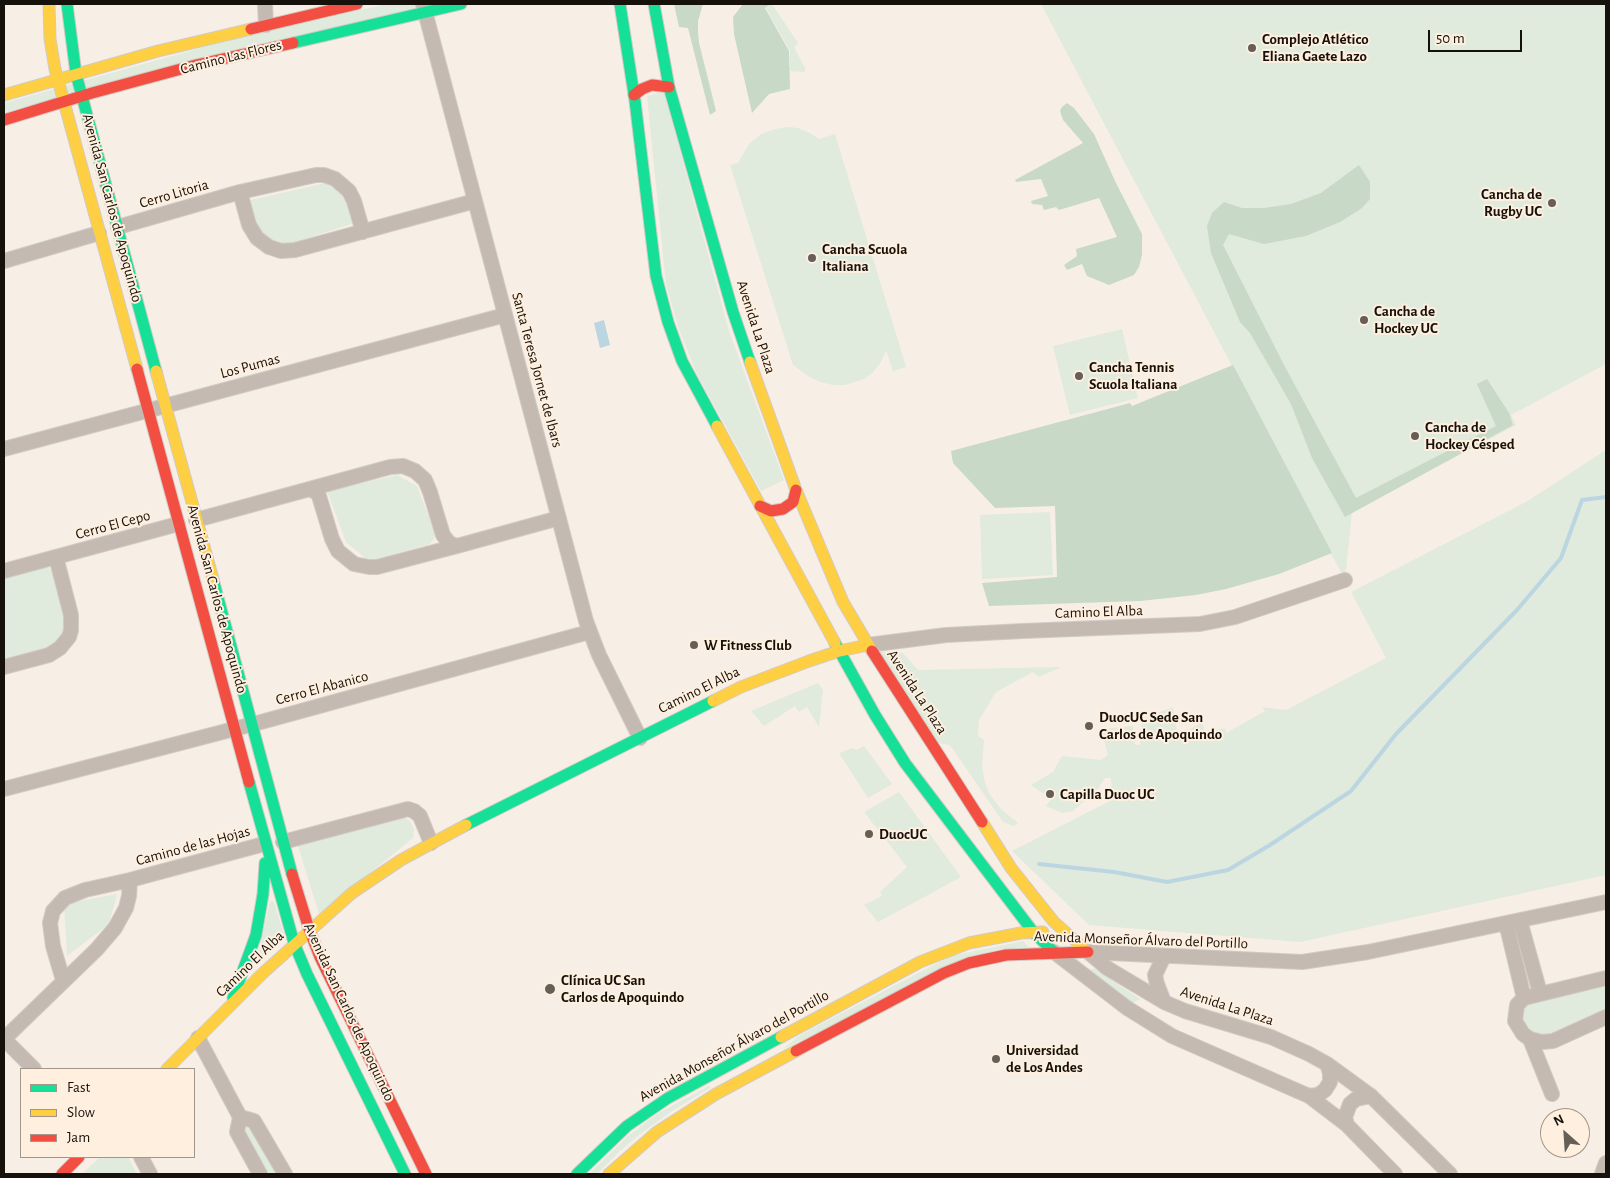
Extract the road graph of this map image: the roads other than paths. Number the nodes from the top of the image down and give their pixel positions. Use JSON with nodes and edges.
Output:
{"nodes":[{"id":1,"x":49,"y":4,"type":"edge"},
{"id":2,"x":67,"y":4,"type":"edge"},
{"id":3,"x":265,"y":4,"type":"edge"},
{"id":4,"x":357,"y":4,"type":"edge"},
{"id":5,"x":461,"y":4,"type":"edge"},
{"id":6,"x":620,"y":4,"type":"edge"},
{"id":7,"x":654,"y":4,"type":"edge"},
{"id":8,"x":424,"y":8,"type":"edge"},
{"id":9,"x":266,"y":25,"type":"junction"},
{"id":10,"x":76,"y":74,"type":"junction"},
{"id":11,"x":58,"y":79,"type":"junction"},
{"id":12,"x":669,"y":88,"type":"junction"},
{"id":13,"x":634,"y":95,"type":"junction"},
{"id":14,"x":4,"y":96,"type":"edge"},
{"id":15,"x":82,"y":96,"type":"junction"},
{"id":16,"x":64,"y":101,"type":"junction"},
{"id":17,"x":4,"y":120,"type":"edge"},
{"id":18,"x":240,"y":192,"type":"junction"},
{"id":19,"x":475,"y":201,"type":"junction"},
{"id":20,"x":118,"y":228,"type":"junction"},
{"id":21,"x":363,"y":232,"type":"junction"},
{"id":22,"x":99,"y":233,"type":"junction"},
{"id":23,"x":4,"y":261,"type":"edge"},
{"id":24,"x":505,"y":315,"type":"junction"},
{"id":25,"x":166,"y":406,"type":"junction"},
{"id":26,"x":147,"y":411,"type":"junction"},
{"id":27,"x":4,"y":449,"type":"edge"},
{"id":28,"x":309,"y":489,"type":"junction"},
{"id":29,"x":796,"y":490,"type":"junction"},
{"id":30,"x":760,"y":506,"type":"junction"},
{"id":31,"x":559,"y":518,"type":"junction"},
{"id":32,"x":196,"y":520,"type":"junction"},
{"id":33,"x":178,"y":524,"type":"junction"},
{"id":34,"x":457,"y":546,"type":"junction"},
{"id":35,"x":56,"y":557,"type":"junction"},
{"id":36,"x":4,"y":571,"type":"edge"},
{"id":37,"x":1345,"y":580,"type":"dead end"},
{"id":38,"x":589,"y":632,"type":"junction"},
{"id":39,"x":868,"y":645,"type":"junction"},
{"id":40,"x":840,"y":651,"type":"junction"},
{"id":41,"x":4,"y":667,"type":"edge"},
{"id":42,"x":251,"y":724,"type":"junction"},
{"id":43,"x":233,"y":729,"type":"junction"},
{"id":44,"x":640,"y":738,"type":"junction"},
{"id":45,"x":4,"y":789,"type":"edge"},
{"id":46,"x":282,"y":842,"type":"junction"},
{"id":47,"x":431,"y":843,"type":"junction"},
{"id":48,"x":264,"y":844,"type":"junction"},
{"id":49,"x":130,"y":880,"type":"junction"},
{"id":50,"x":1606,"y":902,"type":"edge"},
{"id":51,"x":1513,"y":922,"type":"junction"},
{"id":52,"x":309,"y":930,"type":"junction"},
{"id":53,"x":1064,"y":931,"type":"junction"},
{"id":54,"x":1034,"y":933,"type":"junction"},
{"id":55,"x":294,"y":943,"type":"junction"},
{"id":56,"x":1054,"y":952,"type":"junction"},
{"id":57,"x":1088,"y":952,"type":"junction"},
{"id":58,"x":1164,"y":956,"type":"junction"},
{"id":59,"x":1606,"y":978,"type":"edge"},
{"id":60,"x":63,"y":980,"type":"junction"},
{"id":61,"x":1147,"y":992,"type":"junction"},
{"id":62,"x":1540,"y":993,"type":"junction"},
{"id":63,"x":1524,"y":998,"type":"junction"},
{"id":64,"x":1164,"y":1002,"type":"junction"},
{"id":65,"x":228,"y":1007,"type":"junction"},
{"id":66,"x":1127,"y":1008,"type":"junction"},
{"id":67,"x":1606,"y":1017,"type":"edge"},
{"id":68,"x":198,"y":1038,"type":"junction"},
{"id":69,"x":4,"y":1039,"type":"edge"},
{"id":70,"x":1530,"y":1039,"type":"junction"},
{"id":71,"x":1327,"y":1064,"type":"junction"},
{"id":72,"x":33,"y":1068,"type":"edge"},
{"id":73,"x":168,"y":1068,"type":"edge"},
{"id":74,"x":1552,"y":1094,"type":"dead end"},
{"id":75,"x":1309,"y":1096,"type":"junction"},
{"id":76,"x":1371,"y":1096,"type":"junction"},
{"id":77,"x":240,"y":1117,"type":"junction"},
{"id":78,"x":1347,"y":1125,"type":"junction"},
{"id":79,"x":78,"y":1158,"type":"edge"},
{"id":80,"x":142,"y":1158,"type":"edge"},
{"id":81,"x":1606,"y":1163,"type":"edge"},
{"id":82,"x":62,"y":1174,"type":"edge"},
{"id":83,"x":150,"y":1174,"type":"edge"},
{"id":84,"x":260,"y":1174,"type":"edge"},
{"id":85,"x":285,"y":1174,"type":"edge"},
{"id":86,"x":405,"y":1174,"type":"edge"},
{"id":87,"x":426,"y":1174,"type":"edge"},
{"id":88,"x":577,"y":1174,"type":"edge"},
{"id":89,"x":610,"y":1174,"type":"edge"},
{"id":90,"x":1395,"y":1174,"type":"edge"},
{"id":91,"x":1450,"y":1174,"type":"edge"},
{"id":92,"x":1602,"y":1174,"type":"edge"}],
"edges":[{"from":1,"to":11,"type":"main road","name":"Avenida San Carlos de Apoquindo"},
{"from":2,"to":10,"type":"main road","name":"Avenida San Carlos de Apoquindo"},
{"from":3,"to":9,"type":"street"},
{"from":4,"to":9,"type":"main road","name":"Camino Las Flores"},
{"from":5,"to":8,"type":"main road","name":"Camino Las Flores"},
{"from":6,"to":13,"type":"main road"},
{"from":7,"to":12,"type":"main road","name":"Avenida La Plaza"},
{"from":8,"to":15,"type":"main road","name":"Camino Las Flores"},
{"from":8,"to":19,"type":"street","name":"Santa Teresa Jornet de Ibars"},
{"from":9,"to":10,"type":"main road","name":"Camino Las Flores"},
{"from":10,"to":11,"type":"main road","name":"Camino Las Flores"},
{"from":10,"to":15,"type":"main road","name":"Avenida San Carlos de Apoquindo"},
{"from":11,"to":14,"type":"main road","name":"Camino Las Flores"},
{"from":11,"to":16,"type":"main road","name":"Avenida San Carlos de Apoquindo"},
{"from":12,"to":13,"type":"main road"},
{"from":12,"to":29,"type":"main road","name":"Avenida La Plaza"},
{"from":13,"to":30,"type":"main road"},
{"from":15,"to":16,"type":"main road","name":"Camino Las Flores"},
{"from":15,"to":20,"type":"main road","name":"Avenida San Carlos de Apoquindo"},
{"from":16,"to":17,"type":"main road","name":"Camino Las Flores"},
{"from":16,"to":22,"type":"main road","name":"Avenida San Carlos de Apoquindo"},
{"from":18,"to":20,"type":"street","name":"Cerro Litoria"},
{"from":18,"to":21,"type":"street","name":"Cerro Litoria"},
{"from":18,"to":21,"type":"street"},
{"from":19,"to":21,"type":"street"},
{"from":19,"to":24,"type":"street","name":"Santa Teresa Jornet de Ibars"},
{"from":20,"to":25,"type":"main road","name":"Avenida San Carlos de Apoquindo"},
{"from":22,"to":23,"type":"street"},
{"from":22,"to":26,"type":"main road","name":"Avenida San Carlos de Apoquindo"},
{"from":24,"to":25,"type":"street","name":"Los Pumas"},
{"from":24,"to":31,"type":"street","name":"Santa Teresa Jornet de Ibars"},
{"from":25,"to":26,"type":"street","name":"Los Pumas"},
{"from":25,"to":32,"type":"main road","name":"Avenida San Carlos de Apoquindo"},
{"from":26,"to":27,"type":"street","name":"Los Pumas"},
{"from":26,"to":33,"type":"main road","name":"Avenida San Carlos de Apoquindo"},
{"from":28,"to":32,"type":"street"},
{"from":28,"to":34,"type":"street"},
{"from":28,"to":34,"type":"street"},
{"from":29,"to":30,"type":"main road"},
{"from":29,"to":39,"type":"main road","name":"Avenida La Plaza"},
{"from":30,"to":40,"type":"main road"},
{"from":31,"to":34,"type":"street"},
{"from":31,"to":38,"type":"street","name":"Santa Teresa Jornet de Ibars"},
{"from":32,"to":42,"type":"main road","name":"Avenida San Carlos de Apoquindo"},
{"from":33,"to":35,"type":"street","name":"Cerro El Cepo"},
{"from":33,"to":43,"type":"main road","name":"Avenida San Carlos de Apoquindo"},
{"from":35,"to":36,"type":"street","name":"Cerro El Cepo"},
{"from":35,"to":41,"type":"street"},
{"from":37,"to":39,"type":"street","name":"Camino El Alba"},
{"from":38,"to":42,"type":"street","name":"Cerro El Abanico"},
{"from":38,"to":44,"type":"street","name":"Santa Teresa Jornet de Ibars"},
{"from":39,"to":40,"type":"main road","name":"Camino El Alba"},
{"from":39,"to":53,"type":"main road","name":"Avenida La Plaza"},
{"from":40,"to":44,"type":"main road","name":"Camino El Alba"},
{"from":40,"to":54,"type":"main road"},
{"from":42,"to":43,"type":"street","name":"Cerro El Abanico"},
{"from":42,"to":46,"type":"main road","name":"Avenida San Carlos de Apoquindo"},
{"from":43,"to":45,"type":"street","name":"Cerro El Abanico"},
{"from":43,"to":48,"type":"main road","name":"Avenida San Carlos de Apoquindo"},
{"from":44,"to":47,"type":"main road","name":"Camino El Alba"},
{"from":46,"to":47,"type":"street"},
{"from":46,"to":52,"type":"main road","name":"Avenida San Carlos de Apoquindo"},
{"from":47,"to":52,"type":"main road","name":"Camino El Alba"},
{"from":48,"to":49,"type":"street","name":"Camino de las Hojas"},
{"from":48,"to":55,"type":"main road","name":"Avenida San Carlos de Apoquindo"},
{"from":48,"to":65,"type":"main road"},
{"from":49,"to":60,"type":"street","name":"Camino de las Hojas"},
{"from":49,"to":60,"type":"street","name":"Camino de las Hojas"},
{"from":50,"to":51,"type":"street","name":"Avenida Monseñor Álvaro del Portillo"},
{"from":51,"to":58,"type":"street","name":"Avenida Monseñor Álvaro del Portillo"},
{"from":51,"to":62,"type":"street"},
{"from":51,"to":63,"type":"street"},
{"from":52,"to":55,"type":"main road","name":"Camino El Alba"},
{"from":52,"to":87,"type":"main road","name":"Avenida San Carlos de Apoquindo"},
{"from":53,"to":54,"type":"main road","name":"Avenida Monseñor Álvaro del Portillo"},
{"from":53,"to":57,"type":"main road","name":"Avenida La Plaza"},
{"from":54,"to":56,"type":"main road"},
{"from":54,"to":88,"type":"main road","name":"Avenida Monseñor Álvaro del Portillo"},
{"from":55,"to":65,"type":"main road","name":"Camino El Alba"},
{"from":55,"to":86,"type":"main road","name":"Avenida San Carlos de Apoquindo"},
{"from":56,"to":57,"type":"main road","name":"Avenida Monseñor Álvaro del Portillo"},
{"from":56,"to":66,"type":"street"},
{"from":56,"to":89,"type":"main road","name":"Avenida Monseñor Álvaro del Portillo"},
{"from":57,"to":58,"type":"street","name":"Avenida Monseñor Álvaro del Portillo"},
{"from":57,"to":61,"type":"street","name":"Avenida La Plaza"},
{"from":58,"to":64,"type":"street"},
{"from":59,"to":62,"type":"street"},
{"from":60,"to":69,"type":"street","name":"Camino de las Hojas"},
{"from":61,"to":64,"type":"street","name":"Avenida La Plaza"},
{"from":61,"to":66,"type":"street"},
{"from":62,"to":63,"type":"street"},
{"from":63,"to":70,"type":"street"},
{"from":64,"to":71,"type":"street","name":"Avenida La Plaza"},
{"from":65,"to":68,"type":"main road","name":"Camino El Alba"},
{"from":66,"to":75,"type":"street"},
{"from":67,"to":70,"type":"street"},
{"from":68,"to":73,"type":"main road","name":"Camino El Alba"},
{"from":68,"to":77,"type":"street"},
{"from":69,"to":72,"type":"street"},
{"from":70,"to":74,"type":"street"},
{"from":71,"to":75,"type":"street"},
{"from":71,"to":76,"type":"street","name":"Avenida La Plaza"},
{"from":75,"to":78,"type":"street"},
{"from":76,"to":78,"type":"street"},
{"from":76,"to":91,"type":"street","name":"Avenida La Plaza"},
{"from":77,"to":84,"type":"street"},
{"from":77,"to":85,"type":"street"},
{"from":78,"to":90,"type":"street"},
{"from":79,"to":82,"type":"main road"},
{"from":80,"to":83,"type":"street"},
{"from":81,"to":92,"type":"street"}]}
